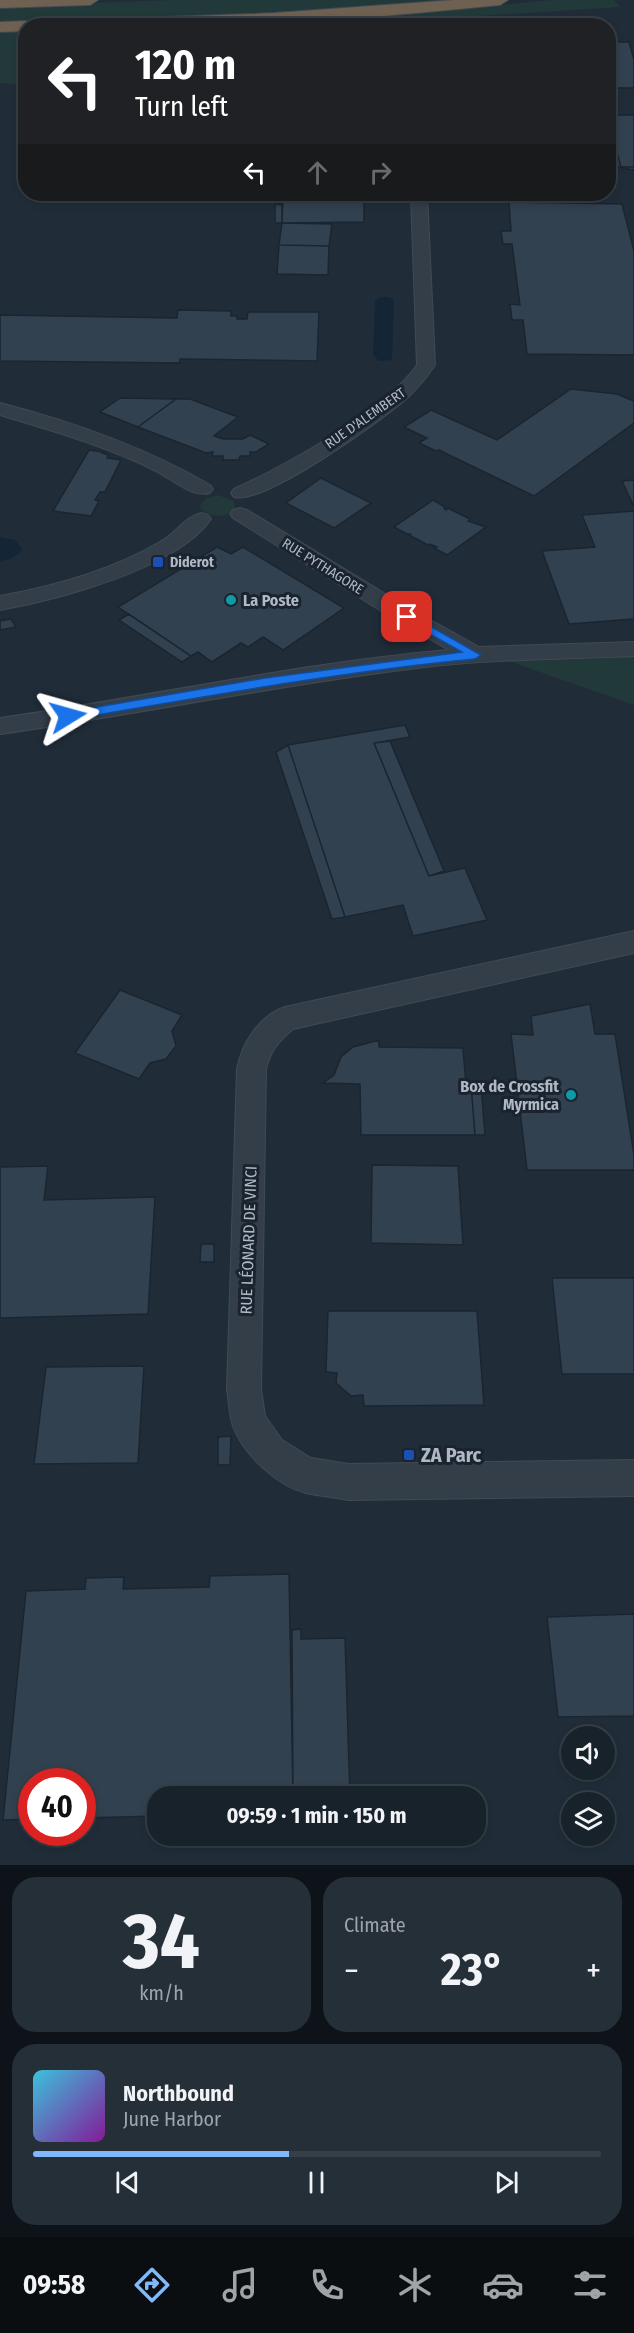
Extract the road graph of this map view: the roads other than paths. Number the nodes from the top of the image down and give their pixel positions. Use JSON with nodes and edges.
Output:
{"nodes":[{"id":1,"x":90,"y":0,"type":"edge"},
{"id":2,"x":500,"y":0,"type":"edge"},
{"id":3,"x":0,"y":3,"type":"edge"},
{"id":4,"x":254,"y":18,"type":"edge"},
{"id":5,"x":18,"y":26,"type":"edge"},
{"id":6,"x":0,"y":27,"type":"edge"},
{"id":7,"x":419,"y":201,"type":"edge"},
{"id":8,"x":0,"y":409,"type":"edge"},
{"id":9,"x":202,"y":489,"type":"junction"},
{"id":10,"x":241,"y":493,"type":"junction"},
{"id":11,"x":221,"y":519,"type":"junction"},
{"id":12,"x":0,"y":603,"type":"edge"},
{"id":13,"x":634,"y":650,"type":"edge"},
{"id":14,"x":475,"y":655,"type":"junction"},
{"id":15,"x":0,"y":726,"type":"edge"},
{"id":16,"x":634,"y":942,"type":"edge"},
{"id":17,"x":634,"y":1478,"type":"edge"}],
"edges":[{"from":1,"to":3,"type":"highway"},
{"from":2,"to":4,"type":"highway"},
{"from":5,"to":6,"type":"highway"},
{"from":7,"to":10,"type":"street","name":"RUE D'ALEMBERT"},
{"from":8,"to":9,"type":"street"},
{"from":9,"to":10,"type":"street"},
{"from":9,"to":11,"type":"street"},
{"from":10,"to":11,"type":"street"},
{"from":11,"to":12,"type":"street"},
{"from":11,"to":14,"type":"street","name":"RUE PYTHAGORE"},
{"from":13,"to":14,"type":"street"},
{"from":14,"to":15,"type":"street"},
{"from":16,"to":17,"type":"street","name":"RUE LÉONARD DE VINCI"}]}
